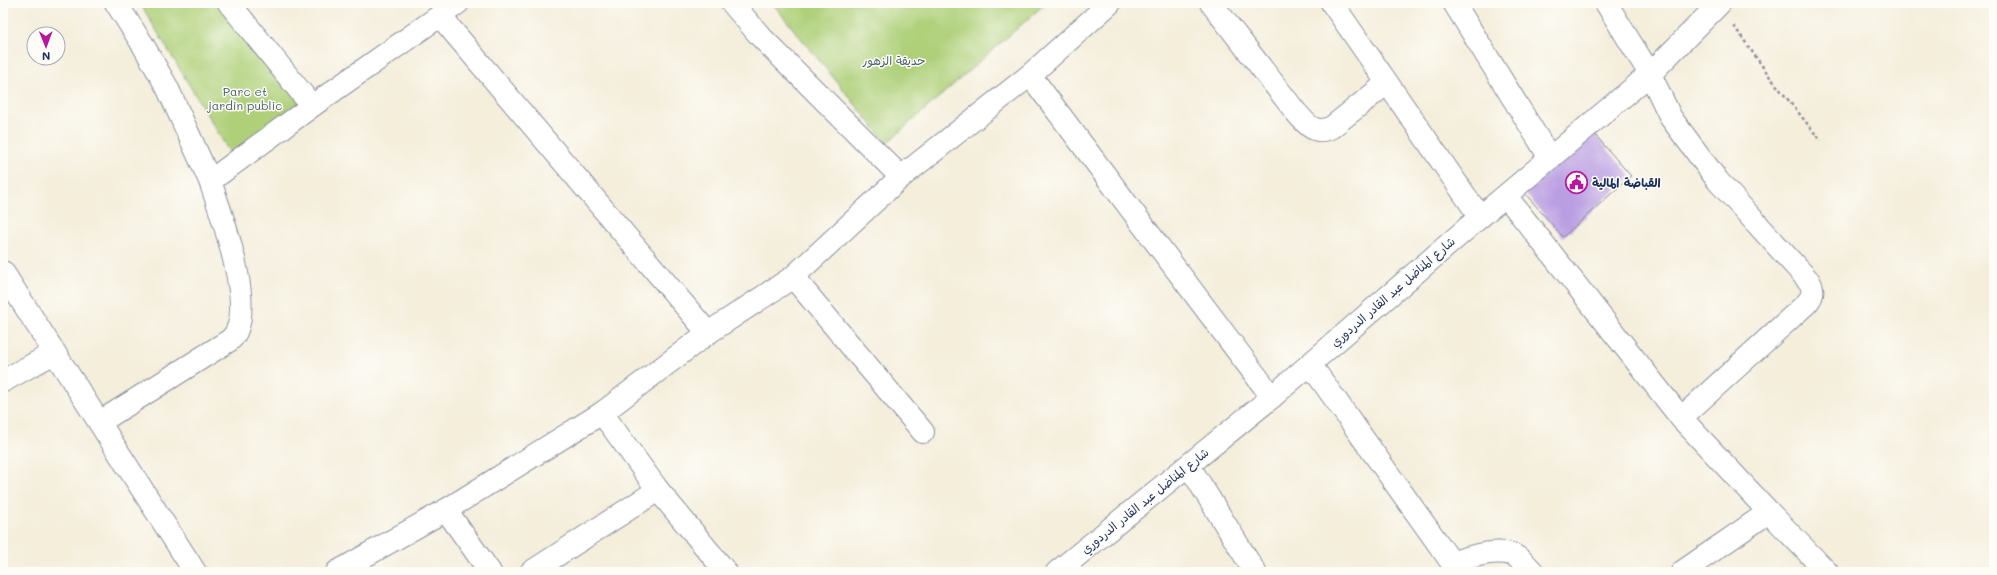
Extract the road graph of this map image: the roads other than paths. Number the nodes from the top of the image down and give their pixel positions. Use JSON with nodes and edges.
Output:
{"nodes":[{"id":1,"x":116,"y":3,"type":"edge"},
{"id":2,"x":229,"y":3,"type":"edge"},
{"id":3,"x":458,"y":3,"type":"edge"},
{"id":4,"x":732,"y":3,"type":"edge"},
{"id":5,"x":1110,"y":3,"type":"edge"},
{"id":6,"x":1211,"y":3,"type":"edge"},
{"id":7,"x":1332,"y":3,"type":"edge"},
{"id":8,"x":1454,"y":3,"type":"edge"},
{"id":9,"x":1606,"y":3,"type":"edge"},
{"id":10,"x":1719,"y":4,"type":"edge"},
{"id":11,"x":440,"y":16,"type":"junction"},
{"id":12,"x":1650,"y":74,"type":"junction"},
{"id":13,"x":1030,"y":75,"type":"junction"},
{"id":14,"x":1387,"y":83,"type":"junction"},
{"id":15,"x":312,"y":106,"type":"junction"},
{"id":16,"x":1550,"y":158,"type":"junction"},
{"id":17,"x":901,"y":177,"type":"junction"},
{"id":18,"x":210,"y":181,"type":"junction"},
{"id":19,"x":1506,"y":196,"type":"junction"},
{"id":20,"x":1480,"y":217,"type":"junction"},
{"id":21,"x":3,"y":272,"type":"edge"},
{"id":22,"x":793,"y":278,"type":"junction"},
{"id":23,"x":708,"y":333,"type":"junction"},
{"id":24,"x":54,"y":353,"type":"junction"},
{"id":25,"x":1310,"y":364,"type":"junction"},
{"id":26,"x":3,"y":381,"type":"edge"},
{"id":27,"x":1272,"y":396,"type":"junction"},
{"id":28,"x":602,"y":414,"type":"junction"},
{"id":29,"x":1681,"y":418,"type":"junction"},
{"id":30,"x":100,"y":422,"type":"junction"},
{"id":31,"x":923,"y":432,"type":"dead end"},
{"id":32,"x":1189,"y":466,"type":"junction"},
{"id":33,"x":658,"y":490,"type":"junction"},
{"id":34,"x":446,"y":510,"type":"junction"},
{"id":35,"x":1769,"y":512,"type":"junction"},
{"id":36,"x":1446,"y":567,"type":"edge"},
{"id":37,"x":196,"y":572,"type":"edge"},
{"id":38,"x":336,"y":572,"type":"edge"},
{"id":39,"x":490,"y":572,"type":"edge"},
{"id":40,"x":531,"y":572,"type":"edge"},
{"id":41,"x":726,"y":572,"type":"edge"},
{"id":42,"x":1057,"y":572,"type":"edge"},
{"id":43,"x":1255,"y":572,"type":"edge"},
{"id":44,"x":1533,"y":572,"type":"edge"},
{"id":45,"x":1682,"y":572,"type":"edge"},
{"id":46,"x":1828,"y":572,"type":"edge"}],
"edges":[{"from":1,"to":18,"type":"street"},
{"from":2,"to":15,"type":"street"},
{"from":3,"to":11,"type":"street"},
{"from":4,"to":17,"type":"street"},
{"from":5,"to":13,"type":"street"},
{"from":6,"to":14,"type":"street"},
{"from":7,"to":14,"type":"street"},
{"from":8,"to":16,"type":"street"},
{"from":9,"to":12,"type":"street"},
{"from":10,"to":12,"type":"street","name":"شارع المناضل عبد القادر الدردوري"},
{"from":11,"to":15,"type":"street"},
{"from":11,"to":23,"type":"street"},
{"from":12,"to":16,"type":"street","name":"شارع المناضل عبد القادر الدردوري"},
{"from":12,"to":29,"type":"street"},
{"from":13,"to":17,"type":"street"},
{"from":13,"to":27,"type":"street"},
{"from":14,"to":20,"type":"street"},
{"from":15,"to":18,"type":"street"},
{"from":16,"to":19,"type":"street","name":"شارع المناضل عبد القادر الدردوري"},
{"from":17,"to":22,"type":"street"},
{"from":18,"to":30,"type":"street"},
{"from":19,"to":20,"type":"street","name":"شارع المناضل عبد القادر الدردوري"},
{"from":19,"to":29,"type":"street"},
{"from":20,"to":25,"type":"street","name":"شارع المناضل عبد القادر الدردوري"},
{"from":21,"to":24,"type":"street"},
{"from":22,"to":23,"type":"street"},
{"from":22,"to":31,"type":"street"},
{"from":23,"to":28,"type":"street"},
{"from":24,"to":26,"type":"street"},
{"from":24,"to":30,"type":"street"},
{"from":25,"to":27,"type":"street","name":"شارع المناضل عبد القادر الدردوري"},
{"from":25,"to":36,"type":"street"},
{"from":27,"to":32,"type":"street","name":"شارع المناضل عبد القادر الدردوري"},
{"from":28,"to":33,"type":"street"},
{"from":28,"to":34,"type":"street"},
{"from":29,"to":35,"type":"street"},
{"from":30,"to":37,"type":"street"},
{"from":32,"to":42,"type":"street","name":"شارع المناضل عبد القادر الدردوري"},
{"from":32,"to":43,"type":"street"},
{"from":33,"to":40,"type":"street"},
{"from":33,"to":41,"type":"street"},
{"from":34,"to":38,"type":"street"},
{"from":34,"to":39,"type":"street"},
{"from":35,"to":45,"type":"street"},
{"from":35,"to":46,"type":"street"},
{"from":36,"to":44,"type":"street"}]}
